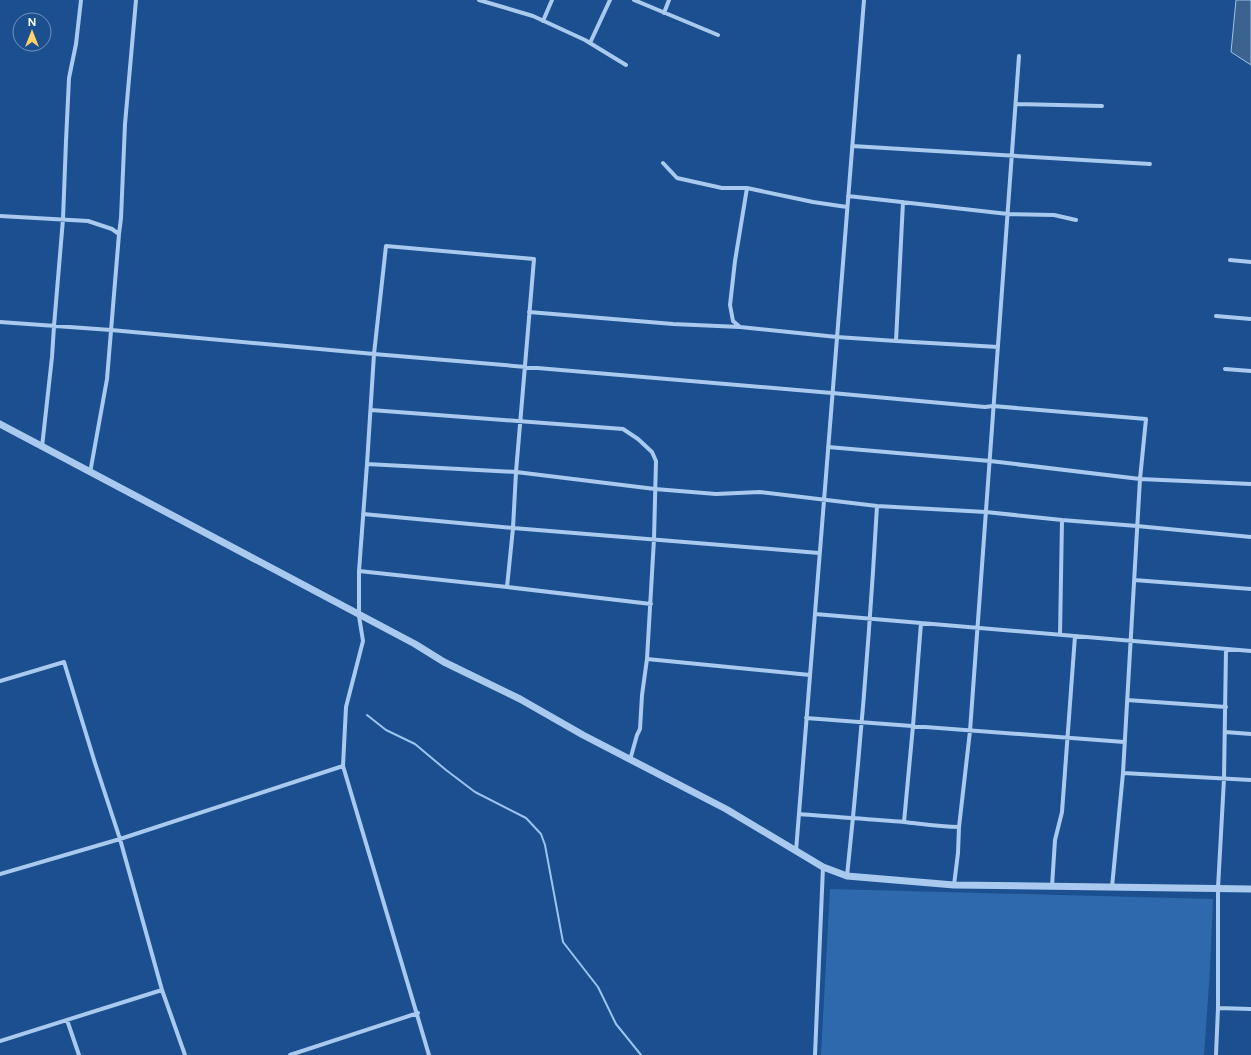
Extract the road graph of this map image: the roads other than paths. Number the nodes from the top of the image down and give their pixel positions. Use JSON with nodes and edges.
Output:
{"nodes":[{"id":1,"x":81,"y":0,"type":"edge"},
{"id":2,"x":136,"y":0,"type":"edge"},
{"id":3,"x":479,"y":0,"type":"edge"},
{"id":4,"x":552,"y":0,"type":"edge"},
{"id":5,"x":610,"y":0,"type":"edge"},
{"id":6,"x":634,"y":0,"type":"edge"},
{"id":7,"x":669,"y":0,"type":"edge"},
{"id":8,"x":864,"y":0,"type":"edge"},
{"id":9,"x":664,"y":13,"type":"junction"},
{"id":10,"x":543,"y":21,"type":"junction"},
{"id":11,"x":718,"y":35,"type":"dead end"},
{"id":12,"x":590,"y":43,"type":"junction"},
{"id":13,"x":1020,"y":56,"type":"dead end"},
{"id":14,"x":626,"y":65,"type":"dead end"},
{"id":15,"x":1016,"y":104,"type":"junction"},
{"id":16,"x":1102,"y":106,"type":"dead end"},
{"id":17,"x":852,"y":146,"type":"junction"},
{"id":18,"x":1012,"y":156,"type":"junction"},
{"id":19,"x":663,"y":163,"type":"dead end"},
{"id":20,"x":1150,"y":164,"type":"dead end"},
{"id":21,"x":747,"y":188,"type":"junction"},
{"id":22,"x":848,"y":196,"type":"junction"},
{"id":23,"x":903,"y":202,"type":"junction"},
{"id":24,"x":847,"y":207,"type":"junction"},
{"id":25,"x":1008,"y":214,"type":"junction"},
{"id":26,"x":0,"y":216,"type":"edge"},
{"id":27,"x":63,"y":219,"type":"junction"},
{"id":28,"x":1076,"y":220,"type":"dead end"},
{"id":29,"x":119,"y":234,"type":"junction"},
{"id":30,"x":1230,"y":260,"type":"dead end"},
{"id":31,"x":1251,"y":262,"type":"edge"},
{"id":32,"x":529,"y":312,"type":"junction"},
{"id":33,"x":1216,"y":316,"type":"dead end"},
{"id":34,"x":1251,"y":319,"type":"edge"},
{"id":35,"x":0,"y":322,"type":"edge"},
{"id":36,"x":54,"y":326,"type":"junction"},
{"id":37,"x":740,"y":327,"type":"junction"},
{"id":38,"x":111,"y":330,"type":"junction"},
{"id":39,"x":837,"y":337,"type":"junction"},
{"id":40,"x":896,"y":341,"type":"junction"},
{"id":41,"x":998,"y":347,"type":"junction"},
{"id":42,"x":374,"y":354,"type":"junction"},
{"id":43,"x":525,"y":367,"type":"junction"},
{"id":44,"x":1225,"y":369,"type":"dead end"},
{"id":45,"x":1251,"y":371,"type":"edge"},
{"id":46,"x":832,"y":393,"type":"junction"},
{"id":47,"x":993,"y":406,"type":"junction"},
{"id":48,"x":371,"y":410,"type":"junction"},
{"id":49,"x":520,"y":422,"type":"junction"},
{"id":50,"x":0,"y":424,"type":"edge"},
{"id":51,"x":42,"y":447,"type":"junction"},
{"id":52,"x":828,"y":447,"type":"junction"},
{"id":53,"x":990,"y":461,"type":"junction"},
{"id":54,"x":368,"y":464,"type":"junction"},
{"id":55,"x":516,"y":472,"type":"junction"},
{"id":56,"x":90,"y":473,"type":"junction"},
{"id":57,"x":1140,"y":479,"type":"junction"},
{"id":58,"x":1251,"y":484,"type":"edge"},
{"id":59,"x":655,"y":489,"type":"junction"},
{"id":60,"x":824,"y":500,"type":"junction"},
{"id":61,"x":877,"y":506,"type":"junction"},
{"id":62,"x":986,"y":512,"type":"junction"},
{"id":63,"x":364,"y":514,"type":"junction"},
{"id":64,"x":1062,"y":520,"type":"junction"},
{"id":65,"x":1137,"y":526,"type":"junction"},
{"id":66,"x":513,"y":528,"type":"junction"},
{"id":67,"x":1251,"y":537,"type":"edge"},
{"id":68,"x":654,"y":539,"type":"junction"},
{"id":69,"x":820,"y":553,"type":"junction"},
{"id":70,"x":359,"y":572,"type":"junction"},
{"id":71,"x":1134,"y":580,"type":"junction"},
{"id":72,"x":507,"y":587,"type":"junction"},
{"id":73,"x":1251,"y":589,"type":"edge"},
{"id":74,"x":651,"y":604,"type":"junction"},
{"id":75,"x":815,"y":614,"type":"junction"},
{"id":76,"x":359,"y":616,"type":"junction"},
{"id":77,"x":870,"y":619,"type":"junction"},
{"id":78,"x":921,"y":623,"type":"junction"},
{"id":79,"x":977,"y":628,"type":"junction"},
{"id":80,"x":1060,"y":635,"type":"junction"},
{"id":81,"x":1075,"y":636,"type":"junction"},
{"id":82,"x":1130,"y":641,"type":"junction"},
{"id":83,"x":1226,"y":649,"type":"junction"},
{"id":84,"x":1251,"y":651,"type":"edge"},
{"id":85,"x":647,"y":659,"type":"junction"},
{"id":86,"x":810,"y":675,"type":"junction"},
{"id":87,"x":0,"y":681,"type":"edge"},
{"id":88,"x":1127,"y":700,"type":"junction"},
{"id":89,"x":1226,"y":707,"type":"junction"},
{"id":90,"x":806,"y":718,"type":"junction"},
{"id":91,"x":861,"y":722,"type":"junction"},
{"id":92,"x":914,"y":726,"type":"junction"},
{"id":93,"x":970,"y":731,"type":"junction"},
{"id":94,"x":1225,"y":732,"type":"junction"},
{"id":95,"x":1251,"y":734,"type":"edge"},
{"id":96,"x":1067,"y":738,"type":"junction"},
{"id":97,"x":1124,"y":742,"type":"junction"},
{"id":98,"x":630,"y":760,"type":"junction"},
{"id":99,"x":343,"y":766,"type":"junction"},
{"id":100,"x":1123,"y":773,"type":"junction"},
{"id":101,"x":1224,"y":779,"type":"junction"},
{"id":102,"x":1251,"y":780,"type":"edge"},
{"id":103,"x":799,"y":814,"type":"junction"},
{"id":104,"x":853,"y":819,"type":"junction"},
{"id":105,"x":904,"y":822,"type":"junction"},
{"id":106,"x":959,"y":827,"type":"junction"},
{"id":107,"x":120,"y":839,"type":"junction"},
{"id":108,"x":796,"y":851,"type":"junction"},
{"id":109,"x":823,"y":867,"type":"junction"},
{"id":110,"x":0,"y":874,"type":"edge"},
{"id":111,"x":847,"y":876,"type":"junction"},
{"id":112,"x":954,"y":885,"type":"junction"},
{"id":113,"x":1052,"y":886,"type":"junction"},
{"id":114,"x":1112,"y":887,"type":"junction"},
{"id":115,"x":1218,"y":888,"type":"junction"},
{"id":116,"x":1251,"y":889,"type":"edge"},
{"id":117,"x":162,"y":990,"type":"junction"},
{"id":118,"x":1218,"y":1008,"type":"junction"},
{"id":119,"x":1251,"y":1009,"type":"edge"},
{"id":120,"x":418,"y":1014,"type":"junction"},
{"id":121,"x":67,"y":1020,"type":"junction"},
{"id":122,"x":0,"y":1041,"type":"edge"},
{"id":123,"x":79,"y":1055,"type":"edge"},
{"id":124,"x":185,"y":1055,"type":"edge"},
{"id":125,"x":290,"y":1055,"type":"edge"},
{"id":126,"x":429,"y":1055,"type":"edge"},
{"id":127,"x":815,"y":1055,"type":"edge"},
{"id":128,"x":1216,"y":1055,"type":"edge"}],
"edges":[{"from":1,"to":27,"type":"street"},
{"from":2,"to":29,"type":"street"},
{"from":3,"to":10,"type":"street"},
{"from":4,"to":10,"type":"street"},
{"from":5,"to":12,"type":"street"},
{"from":6,"to":9,"type":"street"},
{"from":7,"to":9,"type":"street"},
{"from":8,"to":17,"type":"street"},
{"from":9,"to":11,"type":"street"},
{"from":10,"to":12,"type":"street"},
{"from":12,"to":14,"type":"street"},
{"from":13,"to":15,"type":"street"},
{"from":15,"to":16,"type":"street"},
{"from":15,"to":18,"type":"street"},
{"from":17,"to":18,"type":"street"},
{"from":17,"to":22,"type":"street"},
{"from":18,"to":20,"type":"street"},
{"from":18,"to":25,"type":"street"},
{"from":19,"to":21,"type":"street"},
{"from":21,"to":24,"type":"street"},
{"from":21,"to":37,"type":"street"},
{"from":22,"to":23,"type":"street"},
{"from":22,"to":24,"type":"street"},
{"from":23,"to":25,"type":"street"},
{"from":23,"to":40,"type":"street"},
{"from":24,"to":39,"type":"street"},
{"from":25,"to":28,"type":"street"},
{"from":25,"to":41,"type":"street"},
{"from":26,"to":27,"type":"street"},
{"from":27,"to":29,"type":"street"},
{"from":27,"to":36,"type":"street"},
{"from":29,"to":38,"type":"street"},
{"from":30,"to":31,"type":"street"},
{"from":32,"to":37,"type":"street"},
{"from":32,"to":42,"type":"street"},
{"from":32,"to":43,"type":"street"},
{"from":33,"to":34,"type":"street"},
{"from":35,"to":36,"type":"street"},
{"from":36,"to":38,"type":"street"},
{"from":36,"to":51,"type":"street"},
{"from":37,"to":39,"type":"street"},
{"from":38,"to":42,"type":"street"},
{"from":38,"to":56,"type":"street"},
{"from":39,"to":40,"type":"street"},
{"from":39,"to":46,"type":"street"},
{"from":40,"to":41,"type":"street"},
{"from":41,"to":47,"type":"street"},
{"from":42,"to":43,"type":"street"},
{"from":42,"to":48,"type":"street"},
{"from":43,"to":46,"type":"street"},
{"from":43,"to":49,"type":"street"},
{"from":44,"to":45,"type":"street"},
{"from":46,"to":47,"type":"street"},
{"from":46,"to":52,"type":"street"},
{"from":47,"to":53,"type":"street"},
{"from":47,"to":57,"type":"street"},
{"from":48,"to":49,"type":"street"},
{"from":48,"to":54,"type":"street"},
{"from":49,"to":55,"type":"street"},
{"from":49,"to":59,"type":"street"},
{"from":50,"to":51,"type":"street"},
{"from":51,"to":56,"type":"street"},
{"from":52,"to":53,"type":"street"},
{"from":52,"to":60,"type":"street"},
{"from":53,"to":57,"type":"street"},
{"from":53,"to":62,"type":"street"},
{"from":54,"to":55,"type":"street"},
{"from":54,"to":63,"type":"street"},
{"from":55,"to":59,"type":"street"},
{"from":55,"to":66,"type":"street"},
{"from":56,"to":76,"type":"street"},
{"from":57,"to":58,"type":"street"},
{"from":57,"to":65,"type":"street"},
{"from":59,"to":60,"type":"street"},
{"from":59,"to":68,"type":"street"},
{"from":60,"to":61,"type":"street"},
{"from":60,"to":69,"type":"street"},
{"from":61,"to":62,"type":"street"},
{"from":61,"to":77,"type":"street"},
{"from":62,"to":64,"type":"street"},
{"from":62,"to":79,"type":"street"},
{"from":63,"to":66,"type":"street"},
{"from":63,"to":70,"type":"street"},
{"from":64,"to":65,"type":"street"},
{"from":64,"to":80,"type":"street"},
{"from":65,"to":67,"type":"street"},
{"from":65,"to":71,"type":"street"},
{"from":66,"to":68,"type":"street"},
{"from":66,"to":72,"type":"street"},
{"from":68,"to":69,"type":"street"},
{"from":68,"to":74,"type":"street"},
{"from":69,"to":75,"type":"street"},
{"from":70,"to":72,"type":"street"},
{"from":70,"to":76,"type":"street"},
{"from":71,"to":73,"type":"street"},
{"from":71,"to":82,"type":"street"},
{"from":72,"to":74,"type":"street"},
{"from":74,"to":85,"type":"street"},
{"from":75,"to":77,"type":"street"},
{"from":75,"to":86,"type":"street"},
{"from":76,"to":98,"type":"street"},
{"from":76,"to":99,"type":"street"},
{"from":77,"to":78,"type":"street"},
{"from":77,"to":91,"type":"street"},
{"from":78,"to":79,"type":"street"},
{"from":78,"to":92,"type":"street"},
{"from":79,"to":80,"type":"street"},
{"from":79,"to":93,"type":"street"},
{"from":80,"to":81,"type":"street"},
{"from":81,"to":82,"type":"street"},
{"from":81,"to":96,"type":"street"},
{"from":82,"to":83,"type":"street"},
{"from":82,"to":88,"type":"street"},
{"from":83,"to":84,"type":"street"},
{"from":83,"to":89,"type":"street"},
{"from":85,"to":86,"type":"street"},
{"from":85,"to":98,"type":"street"},
{"from":86,"to":90,"type":"street"},
{"from":87,"to":107,"type":"street"},
{"from":88,"to":89,"type":"street"},
{"from":88,"to":97,"type":"street"},
{"from":89,"to":94,"type":"street"},
{"from":90,"to":91,"type":"street"},
{"from":90,"to":103,"type":"street"},
{"from":91,"to":92,"type":"street"},
{"from":91,"to":104,"type":"street"},
{"from":92,"to":93,"type":"street"},
{"from":92,"to":105,"type":"street"},
{"from":93,"to":96,"type":"street"},
{"from":93,"to":106,"type":"street"},
{"from":94,"to":95,"type":"street"},
{"from":94,"to":101,"type":"street"},
{"from":96,"to":97,"type":"street"},
{"from":96,"to":113,"type":"street"},
{"from":97,"to":100,"type":"street"},
{"from":98,"to":108,"type":"street"},
{"from":99,"to":107,"type":"street"},
{"from":99,"to":120,"type":"street"},
{"from":100,"to":101,"type":"street"},
{"from":100,"to":114,"type":"street"},
{"from":101,"to":102,"type":"street"},
{"from":101,"to":115,"type":"street"},
{"from":103,"to":104,"type":"street"},
{"from":103,"to":108,"type":"street"},
{"from":104,"to":105,"type":"street"},
{"from":104,"to":111,"type":"street"},
{"from":105,"to":106,"type":"street"},
{"from":106,"to":112,"type":"street"},
{"from":107,"to":110,"type":"street"},
{"from":107,"to":117,"type":"street"},
{"from":108,"to":109,"type":"street"},
{"from":109,"to":111,"type":"street"},
{"from":109,"to":127,"type":"street"},
{"from":111,"to":112,"type":"street"},
{"from":112,"to":113,"type":"street"},
{"from":113,"to":114,"type":"street"},
{"from":114,"to":115,"type":"street"},
{"from":115,"to":116,"type":"street"},
{"from":115,"to":118,"type":"street"},
{"from":117,"to":121,"type":"street"},
{"from":117,"to":124,"type":"street"},
{"from":118,"to":119,"type":"street"},
{"from":118,"to":128,"type":"street"},
{"from":120,"to":125,"type":"street"},
{"from":120,"to":126,"type":"street"},
{"from":121,"to":122,"type":"street"},
{"from":121,"to":123,"type":"street"}]}
